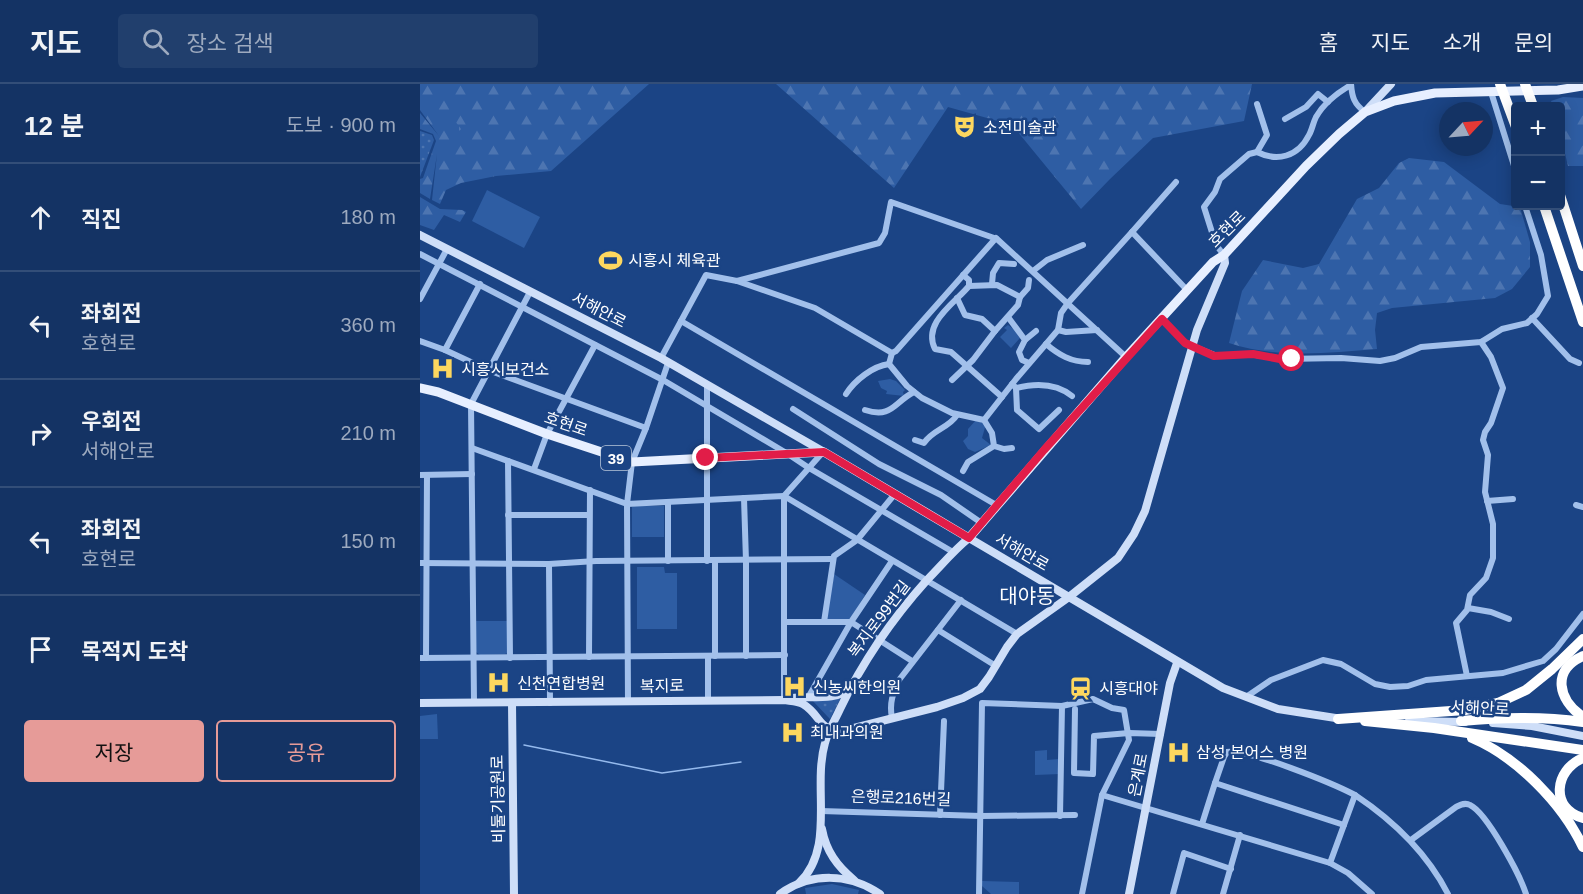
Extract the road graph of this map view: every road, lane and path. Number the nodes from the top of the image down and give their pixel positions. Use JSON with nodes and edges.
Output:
{"nodes":[{"id":1,"x":1391,"y":84,"type":"edge"},
{"id":2,"x":1500,"y":84,"type":"edge"},
{"id":3,"x":1526,"y":84,"type":"edge"},
{"id":4,"x":1351,"y":85,"type":"edge"},
{"id":5,"x":1583,"y":86,"type":"edge"},
{"id":6,"x":1491,"y":93,"type":"junction"},
{"id":7,"x":1328,"y":102,"type":"junction"},
{"id":8,"x":1532,"y":102,"type":"edge"},
{"id":9,"x":1257,"y":104,"type":"dead end"},
{"id":10,"x":1365,"y":112,"type":"junction"},
{"id":11,"x":1511,"y":116,"type":"edge"},
{"id":12,"x":1285,"y":119,"type":"dead end"},
{"id":13,"x":1257,"y":152,"type":"junction"},
{"id":14,"x":1511,"y":159,"type":"edge"},
{"id":15,"x":1176,"y":182,"type":"dead end"},
{"id":16,"x":1526,"y":210,"type":"edge"},
{"id":17,"x":1545,"y":210,"type":"edge"},
{"id":18,"x":1565,"y":210,"type":"edge"},
{"id":19,"x":1132,"y":232,"type":"junction"},
{"id":20,"x":420,"y":235,"type":"edge"},
{"id":21,"x":996,"y":238,"type":"junction"},
{"id":22,"x":1083,"y":245,"type":"dead end"},
{"id":23,"x":447,"y":249,"type":"junction"},
{"id":24,"x":420,"y":254,"type":"edge"},
{"id":25,"x":1224,"y":255,"type":"junction"},
{"id":26,"x":440,"y":263,"type":"junction"},
{"id":27,"x":1014,"y":264,"type":"dead end"},
{"id":28,"x":1583,"y":266,"type":"edge"},
{"id":29,"x":1033,"y":271,"type":"junction"},
{"id":30,"x":963,"y":275,"type":"junction"},
{"id":31,"x":1029,"y":280,"type":"dead end"},
{"id":32,"x":736,"y":281,"type":"junction"},
{"id":33,"x":480,"y":284,"type":"junction"},
{"id":34,"x":992,"y":284,"type":"junction"},
{"id":35,"x":969,"y":286,"type":"junction"},
{"id":36,"x":1187,"y":290,"type":"junction"},
{"id":37,"x":530,"y":292,"type":"junction"},
{"id":38,"x":1020,"y":297,"type":"junction"},
{"id":39,"x":957,"y":298,"type":"junction"},
{"id":40,"x":420,"y":299,"type":"edge"},
{"id":41,"x":1068,"y":303,"type":"junction"},
{"id":42,"x":522,"y":307,"type":"junction"},
{"id":43,"x":1008,"y":317,"type":"junction"},
{"id":44,"x":1532,"y":318,"type":"junction"},
{"id":45,"x":1162,"y":319,"type":"junction"},
{"id":46,"x":681,"y":321,"type":"junction"},
{"id":47,"x":1583,"y":322,"type":"edge"},
{"id":48,"x":1058,"y":330,"type":"junction"},
{"id":49,"x":1097,"y":330,"type":"junction"},
{"id":50,"x":995,"y":331,"type":"junction"},
{"id":51,"x":1036,"y":331,"type":"dead end"},
{"id":52,"x":1025,"y":340,"type":"junction"},
{"id":53,"x":420,"y":341,"type":"edge"},
{"id":54,"x":1481,"y":342,"type":"junction"},
{"id":55,"x":1046,"y":344,"type":"junction"},
{"id":56,"x":595,"y":345,"type":"junction"},
{"id":57,"x":1193,"y":346,"type":"junction"},
{"id":58,"x":445,"y":350,"type":"junction"},
{"id":59,"x":892,"y":353,"type":"junction"},
{"id":60,"x":1126,"y":357,"type":"junction"},
{"id":61,"x":664,"y":361,"type":"junction"},
{"id":62,"x":1088,"y":362,"type":"dead end"},
{"id":63,"x":1029,"y":363,"type":"junction"},
{"id":64,"x":1580,"y":363,"type":"dead end"},
{"id":65,"x":890,"y":364,"type":"junction"},
{"id":66,"x":968,"y":366,"type":"junction"},
{"id":67,"x":488,"y":370,"type":"junction"},
{"id":68,"x":663,"y":380,"type":"junction"},
{"id":69,"x":952,"y":380,"type":"dead end"},
{"id":70,"x":707,"y":385,"type":"junction"},
{"id":71,"x":1014,"y":386,"type":"junction"},
{"id":72,"x":420,"y":388,"type":"edge"},
{"id":73,"x":914,"y":392,"type":"junction"},
{"id":74,"x":846,"y":394,"type":"dead end"},
{"id":75,"x":1072,"y":396,"type":"dead end"},
{"id":76,"x":1002,"y":397,"type":"junction"},
{"id":77,"x":566,"y":398,"type":"junction"},
{"id":78,"x":471,"y":404,"type":"junction"},
{"id":79,"x":707,"y":405,"type":"junction"},
{"id":80,"x":793,"y":409,"type":"dead end"},
{"id":81,"x":865,"y":410,"type":"dead end"},
{"id":82,"x":1059,"y":410,"type":"dead end"},
{"id":83,"x":957,"y":415,"type":"junction"},
{"id":84,"x":984,"y":420,"type":"junction"},
{"id":85,"x":646,"y":428,"type":"junction"},
{"id":86,"x":547,"y":434,"type":"junction"},
{"id":87,"x":915,"y":440,"type":"dead end"},
{"id":88,"x":994,"y":446,"type":"junction"},
{"id":89,"x":472,"y":448,"type":"junction"},
{"id":90,"x":1011,"y":448,"type":"dead end"},
{"id":91,"x":824,"y":452,"type":"junction"},
{"id":92,"x":788,"y":454,"type":"junction"},
{"id":93,"x":706,"y":458,"type":"junction"},
{"id":94,"x":508,"y":461,"type":"junction"},
{"id":95,"x":632,"y":462,"type":"junction"},
{"id":96,"x":809,"y":468,"type":"junction"},
{"id":97,"x":534,"y":469,"type":"junction"},
{"id":98,"x":963,"y":471,"type":"dead end"},
{"id":99,"x":472,"y":474,"type":"junction"},
{"id":100,"x":424,"y":475,"type":"edge"},
{"id":101,"x":590,"y":490,"type":"junction"},
{"id":102,"x":894,"y":495,"type":"junction"},
{"id":103,"x":784,"y":496,"type":"junction"},
{"id":104,"x":744,"y":498,"type":"junction"},
{"id":105,"x":1513,"y":499,"type":"dead end"},
{"id":106,"x":707,"y":500,"type":"junction"},
{"id":107,"x":1487,"y":501,"type":"junction"},
{"id":108,"x":668,"y":502,"type":"junction"},
{"id":109,"x":627,"y":504,"type":"junction"},
{"id":110,"x":998,"y":506,"type":"junction"},
{"id":111,"x":882,"y":510,"type":"junction"},
{"id":112,"x":508,"y":515,"type":"junction"},
{"id":113,"x":589,"y":515,"type":"junction"},
{"id":114,"x":982,"y":525,"type":"junction"},
{"id":115,"x":969,"y":538,"type":"junction"},
{"id":116,"x":857,"y":540,"type":"junction"},
{"id":117,"x":953,"y":552,"type":"junction"},
{"id":118,"x":833,"y":559,"type":"junction"},
{"id":119,"x":784,"y":560,"type":"junction"},
{"id":120,"x":628,"y":561,"type":"junction"},
{"id":121,"x":668,"y":561,"type":"junction"},
{"id":122,"x":707,"y":561,"type":"junction"},
{"id":123,"x":715,"y":561,"type":"junction"},
{"id":124,"x":746,"y":561,"type":"junction"},
{"id":125,"x":892,"y":561,"type":"junction"},
{"id":126,"x":589,"y":562,"type":"junction"},
{"id":127,"x":423,"y":563,"type":"edge"},
{"id":128,"x":472,"y":563,"type":"junction"},
{"id":129,"x":508,"y":563,"type":"junction"},
{"id":130,"x":549,"y":564,"type":"junction"},
{"id":131,"x":927,"y":580,"type":"junction"},
{"id":132,"x":1069,"y":597,"type":"junction"},
{"id":133,"x":961,"y":600,"type":"junction"},
{"id":134,"x":1468,"y":608,"type":"junction"},
{"id":135,"x":1583,"y":614,"type":"edge"},
{"id":136,"x":1509,"y":619,"type":"dead end"},
{"id":137,"x":785,"y":622,"type":"junction"},
{"id":138,"x":824,"y":622,"type":"junction"},
{"id":139,"x":851,"y":622,"type":"junction"},
{"id":140,"x":938,"y":630,"type":"junction"},
{"id":141,"x":1017,"y":634,"type":"junction"},
{"id":142,"x":1583,"y":639,"type":"edge"},
{"id":143,"x":878,"y":640,"type":"junction"},
{"id":144,"x":785,"y":655,"type":"junction"},
{"id":145,"x":716,"y":656,"type":"junction"},
{"id":146,"x":746,"y":656,"type":"junction"},
{"id":147,"x":1583,"y":656,"type":"edge"},
{"id":148,"x":589,"y":657,"type":"junction"},
{"id":149,"x":628,"y":657,"type":"junction"},
{"id":150,"x":708,"y":657,"type":"junction"},
{"id":151,"x":423,"y":658,"type":"edge"},
{"id":152,"x":473,"y":658,"type":"junction"},
{"id":153,"x":510,"y":658,"type":"junction"},
{"id":154,"x":552,"y":658,"type":"junction"},
{"id":155,"x":912,"y":661,"type":"junction"},
{"id":156,"x":1177,"y":663,"type":"junction"},
{"id":157,"x":996,"y":666,"type":"junction"},
{"id":158,"x":1191,"y":670,"type":"junction"},
{"id":159,"x":1467,"y":676,"type":"junction"},
{"id":160,"x":1170,"y":683,"type":"junction"},
{"id":161,"x":849,"y":689,"type":"junction"},
{"id":162,"x":809,"y":696,"type":"junction"},
{"id":163,"x":1246,"y":697,"type":"junction"},
{"id":164,"x":708,"y":700,"type":"junction"},
{"id":165,"x":784,"y":700,"type":"junction"},
{"id":166,"x":474,"y":702,"type":"junction"},
{"id":167,"x":628,"y":702,"type":"junction"},
{"id":168,"x":512,"y":703,"type":"junction"},
{"id":169,"x":550,"y":703,"type":"junction"},
{"id":170,"x":420,"y":704,"type":"edge"},
{"id":171,"x":1062,"y":706,"type":"junction"},
{"id":172,"x":1075,"y":709,"type":"dead end"},
{"id":173,"x":1583,"y":717,"type":"edge"},
{"id":174,"x":892,"y":718,"type":"junction"},
{"id":175,"x":1338,"y":718,"type":"junction"},
{"id":176,"x":944,"y":721,"type":"dead end"},
{"id":177,"x":1461,"y":721,"type":"junction"},
{"id":178,"x":1583,"y":722,"type":"edge"},
{"id":179,"x":1434,"y":728,"type":"junction"},
{"id":180,"x":830,"y":729,"type":"junction"},
{"id":181,"x":1129,"y":733,"type":"junction"},
{"id":182,"x":1161,"y":734,"type":"junction"},
{"id":183,"x":1583,"y":736,"type":"edge"},
{"id":184,"x":1583,"y":750,"type":"edge"},
{"id":185,"x":1583,"y":758,"type":"edge"},
{"id":186,"x":1215,"y":783,"type":"junction"},
{"id":187,"x":1102,"y":795,"type":"junction"},
{"id":188,"x":1355,"y":795,"type":"junction"},
{"id":189,"x":1147,"y":808,"type":"junction"},
{"id":190,"x":820,"y":811,"type":"junction"},
{"id":191,"x":940,"y":815,"type":"junction"},
{"id":192,"x":1075,"y":815,"type":"dead end"},
{"id":193,"x":981,"y":816,"type":"junction"},
{"id":194,"x":1060,"y":816,"type":"junction"},
{"id":195,"x":1583,"y":818,"type":"edge"},
{"id":196,"x":820,"y":822,"type":"junction"},
{"id":197,"x":1202,"y":824,"type":"junction"},
{"id":198,"x":1344,"y":825,"type":"junction"},
{"id":199,"x":1240,"y":835,"type":"junction"},
{"id":200,"x":1411,"y":840,"type":"junction"},
{"id":201,"x":1583,"y":847,"type":"edge"},
{"id":202,"x":1330,"y":863,"type":"junction"},
{"id":203,"x":1231,"y":869,"type":"junction"},
{"id":204,"x":857,"y":882,"type":"junction"},
{"id":205,"x":799,"y":884,"type":"junction"},
{"id":206,"x":514,"y":894,"type":"edge"},
{"id":207,"x":780,"y":894,"type":"edge"},
{"id":208,"x":880,"y":894,"type":"edge"},
{"id":209,"x":980,"y":894,"type":"edge"},
{"id":210,"x":1082,"y":894,"type":"edge"},
{"id":211,"x":1129,"y":894,"type":"edge"},
{"id":212,"x":1173,"y":894,"type":"edge"},
{"id":213,"x":1223,"y":894,"type":"edge"},
{"id":214,"x":1372,"y":894,"type":"edge"},
{"id":215,"x":1448,"y":894,"type":"edge"},
{"id":216,"x":1526,"y":894,"type":"edge"}],
"edges":[{"from":1,"to":10,"type":"street"},
{"from":2,"to":11,"type":"highway","bridge":true},
{"from":3,"to":8,"type":"highway","bridge":true},
{"from":4,"to":7,"type":"street"},
{"from":4,"to":10,"type":"street"},
{"from":5,"to":6,"type":"main road","name":"호현로"},
{"from":6,"to":10,"type":"main road","name":"호현로"},
{"from":6,"to":14,"type":"street"},
{"from":7,"to":12,"type":"street"},
{"from":7,"to":13,"type":"street"},
{"from":9,"to":13,"type":"street"},
{"from":10,"to":25,"type":"main road","name":"호현로"},
{"from":13,"to":25,"type":"street"},
{"from":15,"to":19,"type":"street"},
{"from":16,"to":44,"type":"street"},
{"from":17,"to":47,"type":"highway"},
{"from":18,"to":28,"type":"highway"},
{"from":19,"to":36,"type":"street"},
{"from":19,"to":41,"type":"street"},
{"from":20,"to":23,"type":"street","name":"서해안로"},
{"from":21,"to":29,"type":"street"},
{"from":21,"to":30,"type":"street"},
{"from":21,"to":32,"type":"street"},
{"from":22,"to":29,"type":"street"},
{"from":23,"to":26,"type":"street"},
{"from":23,"to":37,"type":"street","name":"서해안로"},
{"from":24,"to":26,"type":"street"},
{"from":25,"to":36,"type":"main road","name":"호현로"},
{"from":25,"to":57,"type":"street"},
{"from":26,"to":33,"type":"street"},
{"from":26,"to":40,"type":"street"},
{"from":27,"to":34,"type":"street"},
{"from":29,"to":41,"type":"street"},
{"from":30,"to":35,"type":"street"},
{"from":30,"to":59,"type":"street"},
{"from":31,"to":38,"type":"street"},
{"from":32,"to":46,"type":"street"},
{"from":32,"to":59,"type":"street"},
{"from":33,"to":42,"type":"street"},
{"from":33,"to":58,"type":"street"},
{"from":34,"to":35,"type":"street"},
{"from":34,"to":38,"type":"street"},
{"from":35,"to":39,"type":"street"},
{"from":36,"to":45,"type":"main road","name":"호현로"},
{"from":37,"to":42,"type":"street"},
{"from":37,"to":61,"type":"street","name":"서해안로"},
{"from":38,"to":43,"type":"street"},
{"from":39,"to":50,"type":"street"},
{"from":39,"to":66,"type":"street"},
{"from":41,"to":48,"type":"street"},
{"from":41,"to":49,"type":"street"},
{"from":42,"to":56,"type":"street"},
{"from":42,"to":67,"type":"street"},
{"from":43,"to":50,"type":"street"},
{"from":43,"to":52,"type":"street"},
{"from":44,"to":54,"type":"street"},
{"from":44,"to":64,"type":"street"},
{"from":45,"to":57,"type":"street"},
{"from":45,"to":60,"type":"main road","name":"호현로"},
{"from":46,"to":61,"type":"street"},
{"from":46,"to":110,"type":"street"},
{"from":48,"to":49,"type":"street"},
{"from":48,"to":55,"type":"street"},
{"from":49,"to":60,"type":"street"},
{"from":50,"to":66,"type":"street"},
{"from":51,"to":52,"type":"street"},
{"from":52,"to":63,"type":"street"},
{"from":53,"to":58,"type":"street"},
{"from":54,"to":57,"type":"street"},
{"from":54,"to":107,"type":"street"},
{"from":55,"to":62,"type":"street"},
{"from":55,"to":63,"type":"street"},
{"from":56,"to":68,"type":"street"},
{"from":56,"to":77,"type":"street"},
{"from":57,"to":132,"type":"street"},
{"from":58,"to":67,"type":"street"},
{"from":59,"to":65,"type":"street"},
{"from":60,"to":110,"type":"main road","name":"호현로"},
{"from":61,"to":68,"type":"street"},
{"from":61,"to":70,"type":"street","name":"서해안로"},
{"from":63,"to":71,"type":"street"},
{"from":65,"to":73,"type":"street"},
{"from":65,"to":74,"type":"street"},
{"from":66,"to":69,"type":"street"},
{"from":66,"to":76,"type":"street"},
{"from":67,"to":77,"type":"street"},
{"from":67,"to":78,"type":"street"},
{"from":68,"to":79,"type":"street"},
{"from":68,"to":85,"type":"street"},
{"from":70,"to":79,"type":"street"},
{"from":70,"to":91,"type":"street","name":"서해안로"},
{"from":71,"to":75,"type":"street"},
{"from":71,"to":76,"type":"street"},
{"from":71,"to":82,"type":"street"},
{"from":72,"to":78,"type":"main road","name":"호현로","number":"39"},
{"from":73,"to":81,"type":"street"},
{"from":73,"to":83,"type":"street"},
{"from":76,"to":84,"type":"street"},
{"from":77,"to":85,"type":"street"},
{"from":77,"to":86,"type":"street"},
{"from":78,"to":86,"type":"main road","name":"호현로","number":"39"},
{"from":78,"to":89,"type":"street"},
{"from":79,"to":92,"type":"street"},
{"from":79,"to":93,"type":"street"},
{"from":80,"to":114,"type":"street"},
{"from":83,"to":84,"type":"street"},
{"from":83,"to":87,"type":"street"},
{"from":84,"to":88,"type":"street"},
{"from":85,"to":95,"type":"street"},
{"from":86,"to":95,"type":"main road","name":"호현로","number":"39"},
{"from":86,"to":97,"type":"street"},
{"from":88,"to":90,"type":"street"},
{"from":88,"to":98,"type":"street"},
{"from":89,"to":94,"type":"street"},
{"from":89,"to":99,"type":"street"},
{"from":91,"to":92,"type":"main road","name":"호현로","number":"39"},
{"from":91,"to":96,"type":"street"},
{"from":91,"to":102,"type":"main road","name":"서해안로"},
{"from":92,"to":93,"type":"main road","name":"호현로","number":"39"},
{"from":92,"to":96,"type":"street"},
{"from":93,"to":95,"type":"main road","name":"호현로","number":"39"},
{"from":93,"to":106,"type":"street"},
{"from":94,"to":97,"type":"street"},
{"from":94,"to":112,"type":"street"},
{"from":95,"to":109,"type":"street"},
{"from":96,"to":103,"type":"street"},
{"from":96,"to":111,"type":"street"},
{"from":97,"to":101,"type":"street"},
{"from":99,"to":100,"type":"street"},
{"from":99,"to":128,"type":"street"},
{"from":100,"to":127,"type":"street"},
{"from":101,"to":109,"type":"street"},
{"from":101,"to":113,"type":"street"},
{"from":102,"to":111,"type":"street"},
{"from":102,"to":115,"type":"main road","name":"서해안로"},
{"from":103,"to":104,"type":"street"},
{"from":103,"to":116,"type":"street"},
{"from":103,"to":119,"type":"street"},
{"from":104,"to":106,"type":"street"},
{"from":104,"to":124,"type":"street"},
{"from":105,"to":107,"type":"street"},
{"from":106,"to":108,"type":"street"},
{"from":106,"to":122,"type":"street"},
{"from":107,"to":134,"type":"street"},
{"from":108,"to":109,"type":"street"},
{"from":108,"to":121,"type":"street"},
{"from":109,"to":120,"type":"street"},
{"from":110,"to":114,"type":"main road","name":"호현로"},
{"from":111,"to":116,"type":"street"},
{"from":111,"to":117,"type":"street"},
{"from":112,"to":113,"type":"street"},
{"from":112,"to":129,"type":"street"},
{"from":113,"to":126,"type":"street"},
{"from":114,"to":115,"type":"main road","name":"호현로"},
{"from":115,"to":117,"type":"street","name":"복지로99번길"},
{"from":115,"to":132,"type":"street","name":"서해안로"},
{"from":116,"to":118,"type":"street"},
{"from":116,"to":125,"type":"street"},
{"from":117,"to":131,"type":"street","name":"복지로99번길"},
{"from":118,"to":119,"type":"street"},
{"from":118,"to":138,"type":"street"},
{"from":119,"to":124,"type":"street"},
{"from":119,"to":137,"type":"street"},
{"from":120,"to":121,"type":"street"},
{"from":120,"to":126,"type":"street"},
{"from":120,"to":149,"type":"street"},
{"from":121,"to":122,"type":"street"},
{"from":122,"to":123,"type":"street"},
{"from":123,"to":124,"type":"street"},
{"from":123,"to":145,"type":"street"},
{"from":124,"to":146,"type":"street"},
{"from":125,"to":131,"type":"street"},
{"from":125,"to":139,"type":"street"},
{"from":126,"to":130,"type":"street"},
{"from":126,"to":148,"type":"street"},
{"from":127,"to":128,"type":"street"},
{"from":127,"to":151,"type":"street"},
{"from":128,"to":129,"type":"street"},
{"from":128,"to":152,"type":"street"},
{"from":129,"to":130,"type":"street"},
{"from":129,"to":153,"type":"street"},
{"from":130,"to":154,"type":"street"},
{"from":131,"to":133,"type":"street"},
{"from":131,"to":143,"type":"street","name":"복지로99번길"},
{"from":132,"to":141,"type":"street"},
{"from":132,"to":156,"type":"street","name":"서해안로"},
{"from":133,"to":140,"type":"street"},
{"from":133,"to":141,"type":"street"},
{"from":134,"to":136,"type":"street"},
{"from":134,"to":159,"type":"street"},
{"from":135,"to":159,"type":"street"},
{"from":137,"to":138,"type":"street"},
{"from":137,"to":144,"type":"street"},
{"from":138,"to":139,"type":"street"},
{"from":139,"to":143,"type":"street"},
{"from":139,"to":162,"type":"street"},
{"from":140,"to":155,"type":"street"},
{"from":140,"to":157,"type":"street"},
{"from":141,"to":157,"type":"street"},
{"from":142,"to":175,"type":"highway"},
{"from":143,"to":155,"type":"street"},
{"from":143,"to":161,"type":"street","name":"복지로99번길"},
{"from":144,"to":146,"type":"street"},
{"from":144,"to":165,"type":"street"},
{"from":145,"to":146,"type":"street"},
{"from":145,"to":150,"type":"street"},
{"from":147,"to":173,"type":"highway"},
{"from":148,"to":149,"type":"street"},
{"from":148,"to":154,"type":"street"},
{"from":149,"to":150,"type":"street"},
{"from":149,"to":167,"type":"street"},
{"from":150,"to":164,"type":"street"},
{"from":151,"to":152,"type":"street"},
{"from":152,"to":153,"type":"street"},
{"from":152,"to":166,"type":"street"},
{"from":153,"to":154,"type":"street"},
{"from":154,"to":169,"type":"street"},
{"from":155,"to":174,"type":"street"},
{"from":156,"to":158,"type":"street","name":"서해안로"},
{"from":156,"to":160,"type":"street","name":"은계로"},
{"from":157,"to":174,"type":"street"},
{"from":158,"to":160,"type":"street"},
{"from":158,"to":163,"type":"street","name":"서해안로"},
{"from":159,"to":163,"type":"street"},
{"from":160,"to":182,"type":"street","name":"은계로"},
{"from":161,"to":162,"type":"street"},
{"from":161,"to":180,"type":"street","name":"복지로99번길"},
{"from":162,"to":165,"type":"street"},
{"from":163,"to":175,"type":"street","name":"서해안로"},
{"from":164,"to":165,"type":"street","name":"복지로"},
{"from":164,"to":167,"type":"street","name":"복지로"},
{"from":165,"to":180,"type":"street","name":"복지로"},
{"from":166,"to":168,"type":"street","name":"복지로"},
{"from":166,"to":170,"type":"street","name":"복지로"},
{"from":167,"to":169,"type":"street","name":"복지로"},
{"from":168,"to":169,"type":"street","name":"복지로"},
{"from":168,"to":206,"type":"street","name":"비둘기공원로"},
{"from":171,"to":181,"type":"street"},
{"from":171,"to":193,"type":"street"},
{"from":171,"to":194,"type":"street"},
{"from":172,"to":181,"type":"street"},
{"from":174,"to":180,"type":"street"},
{"from":175,"to":177,"type":"street","name":"서해안로"},
{"from":175,"to":179,"type":"highway"},
{"from":176,"to":191,"type":"street"},
{"from":177,"to":178,"type":"highway"},
{"from":177,"to":183,"type":"street","name":"서해안로"},
{"from":179,"to":184,"type":"highway"},
{"from":179,"to":201,"type":"highway"},
{"from":180,"to":190,"type":"street"},
{"from":181,"to":182,"type":"street"},
{"from":181,"to":187,"type":"street"},
{"from":182,"to":189,"type":"street","name":"은계로"},
{"from":185,"to":195,"type":"highway"},
{"from":186,"to":188,"type":"street"},
{"from":186,"to":197,"type":"street"},
{"from":186,"to":198,"type":"street"},
{"from":187,"to":189,"type":"street"},
{"from":187,"to":210,"type":"street"},
{"from":188,"to":198,"type":"street"},
{"from":188,"to":200,"type":"street"},
{"from":189,"to":197,"type":"street"},
{"from":189,"to":211,"type":"street","name":"은계로"},
{"from":190,"to":191,"type":"street","name":"은행로216번길"},
{"from":190,"to":196,"type":"street"},
{"from":191,"to":193,"type":"street","name":"은행로216번길"},
{"from":192,"to":194,"type":"street","name":"은행로216번길"},
{"from":193,"to":194,"type":"street","name":"은행로216번길"},
{"from":193,"to":209,"type":"street"},
{"from":196,"to":204,"type":"street"},
{"from":196,"to":205,"type":"street"},
{"from":197,"to":199,"type":"street"},
{"from":198,"to":202,"type":"street"},
{"from":199,"to":202,"type":"street"},
{"from":199,"to":203,"type":"street"},
{"from":200,"to":215,"type":"street"},
{"from":200,"to":216,"type":"street"},
{"from":202,"to":214,"type":"street"},
{"from":203,"to":212,"type":"street"},
{"from":203,"to":213,"type":"street"},
{"from":204,"to":205,"type":"street"},
{"from":204,"to":208,"type":"street"},
{"from":205,"to":207,"type":"street"}]}
